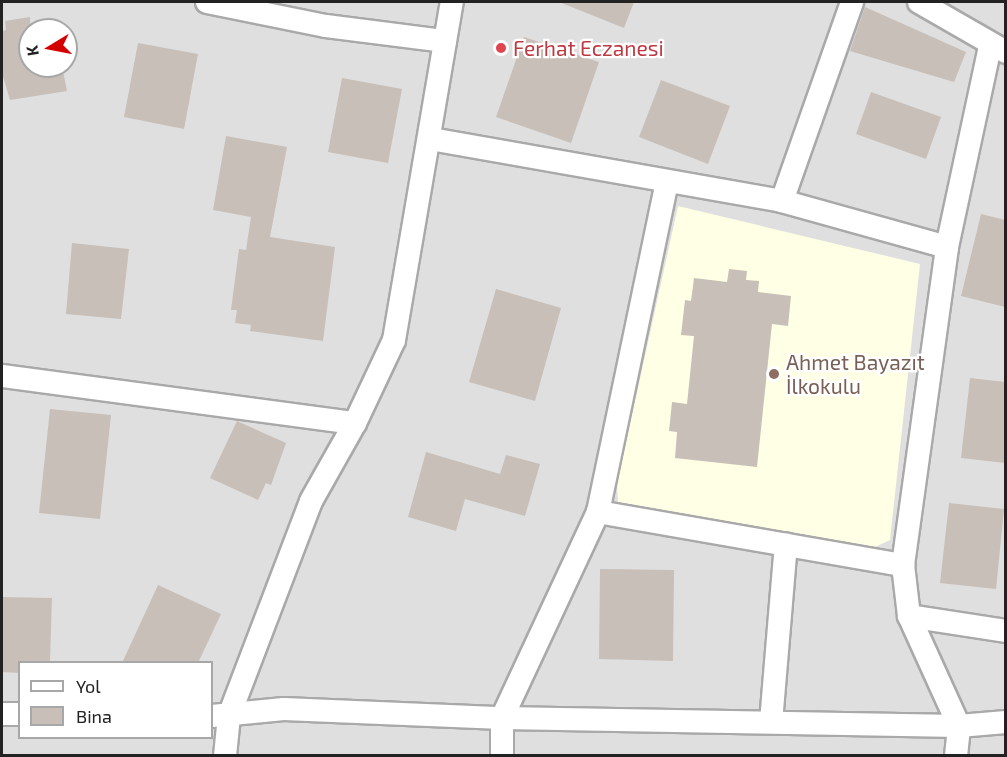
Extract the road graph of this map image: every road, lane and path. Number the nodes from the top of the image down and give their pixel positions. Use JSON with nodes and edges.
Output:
{"nodes":[{"id":1,"x":207,"y":2,"type":"edge"},
{"id":2,"x":452,"y":2,"type":"edge"},
{"id":3,"x":852,"y":2,"type":"edge"},
{"id":4,"x":919,"y":2,"type":"edge"},
{"id":5,"x":445,"y":41,"type":"junction"},
{"id":6,"x":998,"y":49,"type":"edge"},
{"id":7,"x":430,"y":139,"type":"junction"},
{"id":8,"x":667,"y":182,"type":"junction"},
{"id":9,"x":782,"y":201,"type":"junction"},
{"id":10,"x":947,"y":247,"type":"junction"},
{"id":11,"x":2,"y":376,"type":"edge"},
{"id":12,"x":355,"y":423,"type":"junction"},
{"id":13,"x":598,"y":512,"type":"junction"},
{"id":14,"x":786,"y":545,"type":"junction"},
{"id":15,"x":903,"y":565,"type":"junction"},
{"id":16,"x":909,"y":616,"type":"junction"},
{"id":17,"x":1005,"y":631,"type":"edge"},
{"id":18,"x":2,"y":714,"type":"edge"},
{"id":19,"x":18,"y":714,"type":"edge"},
{"id":20,"x":220,"y":716,"type":"edge"},
{"id":21,"x":502,"y":718,"type":"junction"},
{"id":22,"x":771,"y":722,"type":"junction"},
{"id":23,"x":1005,"y":722,"type":"edge"},
{"id":24,"x":960,"y":726,"type":"junction"},
{"id":25,"x":225,"y":756,"type":"edge"},
{"id":26,"x":502,"y":756,"type":"edge"},
{"id":27,"x":956,"y":756,"type":"edge"}],
"edges":[{"from":1,"to":5,"type":"street"},
{"from":2,"to":5,"type":"street"},
{"from":3,"to":9,"type":"street"},
{"from":4,"to":6,"type":"street"},
{"from":5,"to":7,"type":"street"},
{"from":6,"to":10,"type":"street"},
{"from":7,"to":8,"type":"street"},
{"from":7,"to":12,"type":"street"},
{"from":8,"to":9,"type":"street"},
{"from":8,"to":13,"type":"street"},
{"from":9,"to":10,"type":"street"},
{"from":10,"to":15,"type":"street"},
{"from":11,"to":12,"type":"street"},
{"from":12,"to":20,"type":"street"},
{"from":13,"to":14,"type":"street"},
{"from":13,"to":21,"type":"street"},
{"from":14,"to":15,"type":"street"},
{"from":14,"to":22,"type":"street"},
{"from":15,"to":16,"type":"street"},
{"from":16,"to":17,"type":"street"},
{"from":16,"to":24,"type":"street"},
{"from":18,"to":19,"type":"street"},
{"from":20,"to":21,"type":"street"},
{"from":20,"to":25,"type":"street"},
{"from":21,"to":22,"type":"street"},
{"from":21,"to":26,"type":"street"},
{"from":22,"to":24,"type":"street"},
{"from":23,"to":24,"type":"street"},
{"from":24,"to":27,"type":"street"}]}
